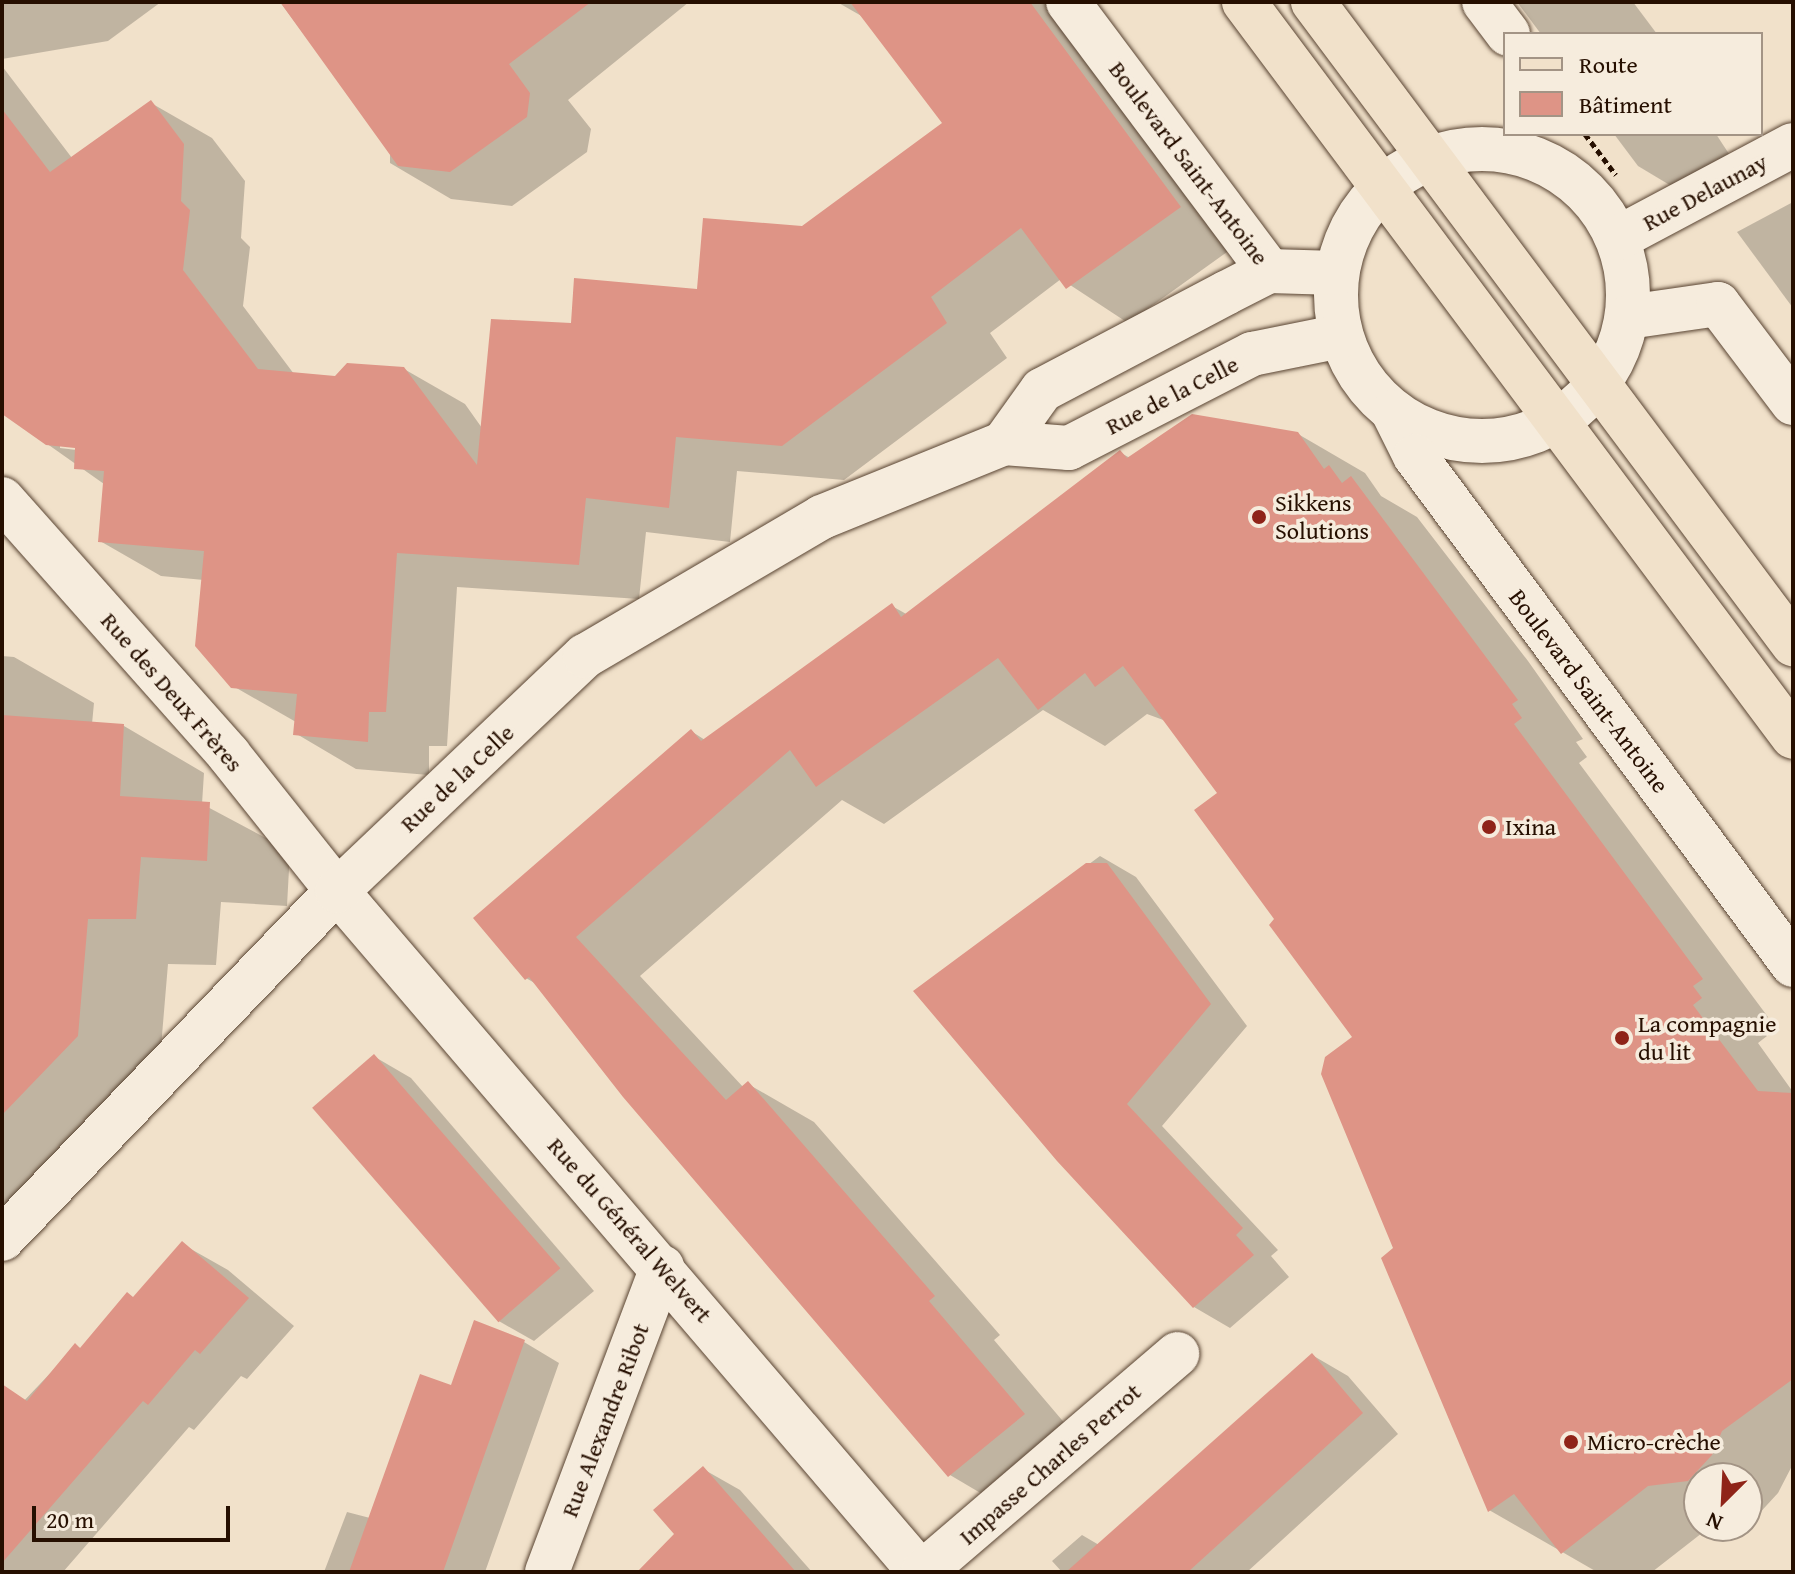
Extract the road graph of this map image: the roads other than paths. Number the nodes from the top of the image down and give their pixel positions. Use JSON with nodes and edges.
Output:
{"nodes":[{"id":1,"x":1068,"y":2,"type":"edge"},
{"id":2,"x":1244,"y":2,"type":"edge"},
{"id":3,"x":1313,"y":2,"type":"edge"},
{"id":4,"x":1484,"y":2,"type":"edge"},
{"id":5,"x":1506,"y":32,"type":"edge"},
{"id":6,"x":1793,"y":145,"type":"edge"},
{"id":7,"x":1532,"y":146,"type":"edge"},
{"id":8,"x":1431,"y":158,"type":"junction"},
{"id":9,"x":1384,"y":188,"type":"junction"},
{"id":10,"x":1618,"y":238,"type":"junction"},
{"id":11,"x":1269,"y":271,"type":"junction"},
{"id":12,"x":1337,"y":273,"type":"junction"},
{"id":13,"x":1628,"y":317,"type":"junction"},
{"id":14,"x":1341,"y":336,"type":"junction"},
{"id":15,"x":1599,"y":385,"type":"junction"},
{"id":16,"x":1793,"y":403,"type":"edge"},
{"id":17,"x":1393,"y":412,"type":"junction"},
{"id":18,"x":1556,"y":423,"type":"junction"},
{"id":19,"x":1004,"y":443,"type":"junction"},
{"id":20,"x":2,"y":499,"type":"edge"},
{"id":21,"x":1793,"y":644,"type":"edge"},
{"id":22,"x":1793,"y":737,"type":"edge"},
{"id":23,"x":337,"y":891,"type":"junction"},
{"id":24,"x":1793,"y":965,"type":"edge"},
{"id":25,"x":2,"y":1239,"type":"edge"},
{"id":26,"x":662,"y":1267,"type":"junction"},
{"id":27,"x":1177,"y":1354,"type":"dead end"},
{"id":28,"x":547,"y":1572,"type":"edge"},
{"id":29,"x":922,"y":1572,"type":"edge"}],
"edges":[{"from":1,"to":11,"type":"street","name":"Boulevard Saint-Antoine"},
{"from":2,"to":9,"type":"main road"},
{"from":3,"to":8,"type":"main road"},
{"from":4,"to":5,"type":"street"},
{"from":6,"to":10,"type":"street","name":"Rue Delaunay"},
{"from":7,"to":8,"type":"street","name":"Boulevard Saint-Antoine"},
{"from":7,"to":10,"type":"street","name":"Boulevard Saint-Antoine"},
{"from":8,"to":9,"type":"street","name":"Boulevard Saint-Antoine"},
{"from":8,"to":15,"type":"main road"},
{"from":9,"to":12,"type":"street","name":"Boulevard Saint-Antoine"},
{"from":9,"to":18,"type":"main road"},
{"from":10,"to":13,"type":"street","name":"Boulevard Saint-Antoine"},
{"from":11,"to":12,"type":"street","name":"Boulevard Saint-Antoine"},
{"from":11,"to":19,"type":"street"},
{"from":12,"to":14,"type":"street","name":"Boulevard Saint-Antoine"},
{"from":13,"to":15,"type":"street","name":"Boulevard Saint-Antoine"},
{"from":13,"to":16,"type":"street"},
{"from":14,"to":17,"type":"street","name":"Boulevard Saint-Antoine"},
{"from":14,"to":19,"type":"street","name":"Rue de la Celle"},
{"from":15,"to":18,"type":"street","name":"Boulevard Saint-Antoine"},
{"from":15,"to":21,"type":"main road"},
{"from":17,"to":18,"type":"street","name":"Boulevard Saint-Antoine"},
{"from":17,"to":24,"type":"street","name":"Boulevard Saint-Antoine"},
{"from":18,"to":22,"type":"main road"},
{"from":19,"to":23,"type":"street","name":"Rue de la Celle"},
{"from":20,"to":23,"type":"street","name":"Rue des Deux Frères"},
{"from":23,"to":25,"type":"street","name":"Rue de la Celle"},
{"from":23,"to":26,"type":"street","name":"Rue du Général Welvert"},
{"from":26,"to":28,"type":"street","name":"Rue Alexandre Ribot"},
{"from":26,"to":29,"type":"street","name":"Rue du Général Welvert"},
{"from":27,"to":29,"type":"street","name":"Impasse Charles Perrot"}]}
